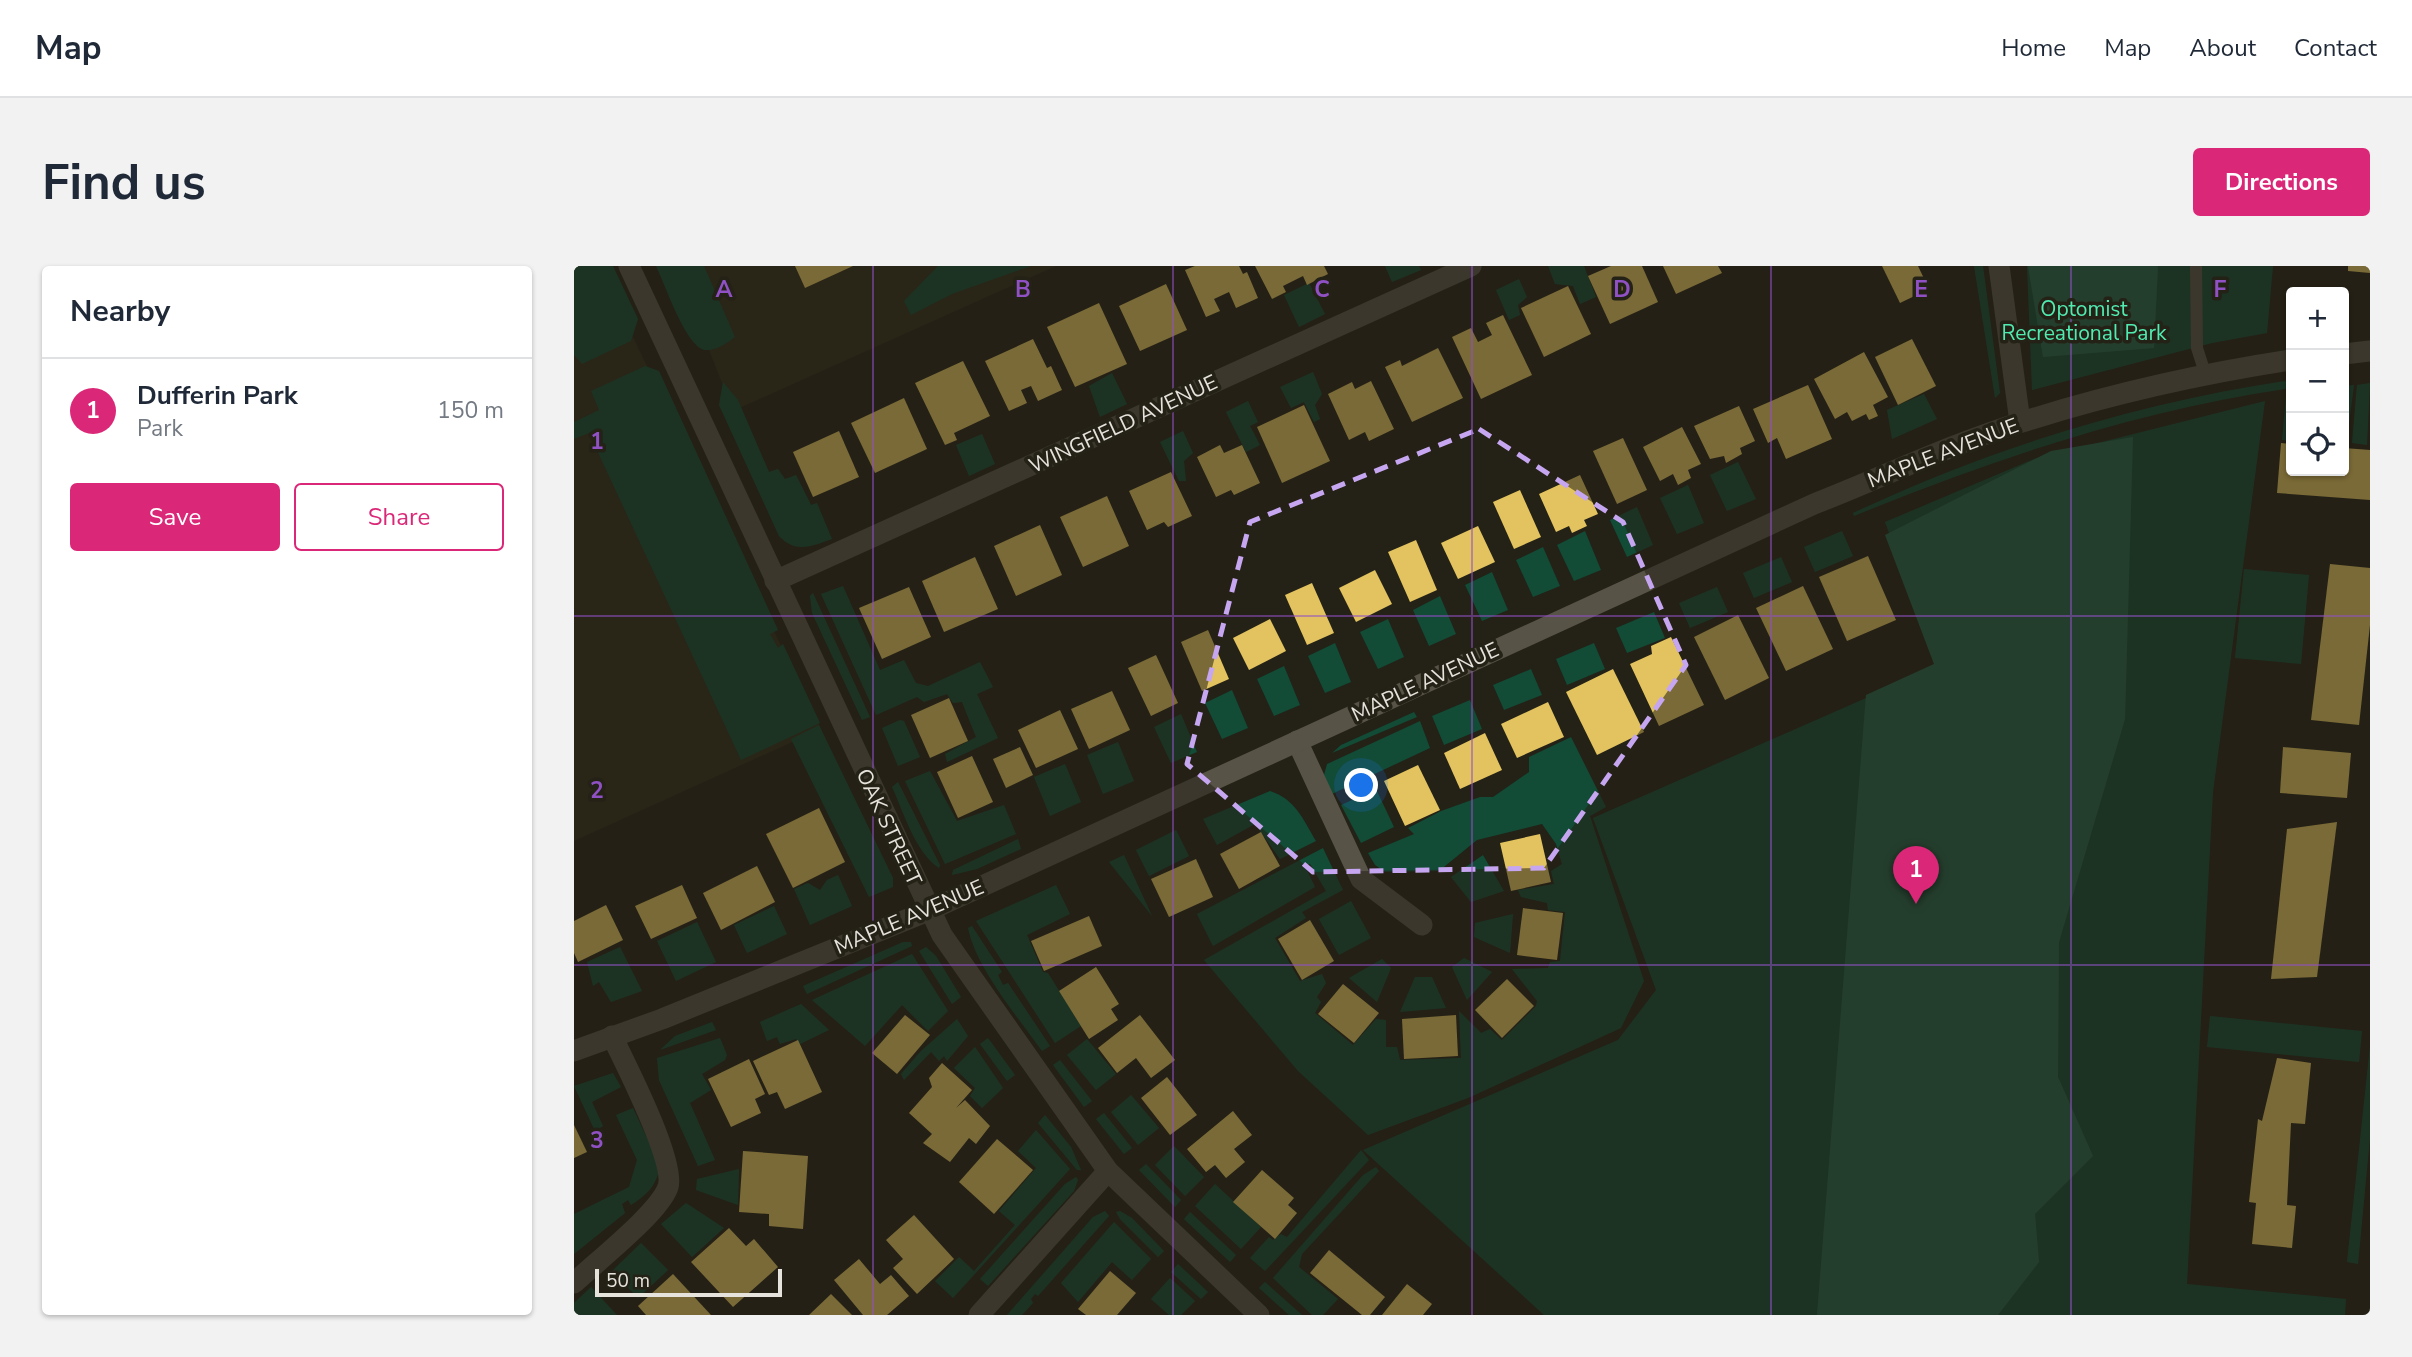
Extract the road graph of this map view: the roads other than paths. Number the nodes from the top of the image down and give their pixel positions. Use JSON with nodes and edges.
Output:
{"nodes":[{"id":1,"x":629,"y":266,"type":"edge"},
{"id":2,"x":1471,"y":266,"type":"edge"},
{"id":3,"x":1999,"y":266,"type":"edge"},
{"id":4,"x":2196,"y":266,"type":"edge"},
{"id":5,"x":2370,"y":351,"type":"edge"},
{"id":6,"x":2349,"y":353,"type":"edge"},
{"id":7,"x":2286,"y":361,"type":"edge"},
{"id":8,"x":2205,"y":373,"type":"junction"},
{"id":9,"x":2020,"y":422,"type":"junction"},
{"id":10,"x":775,"y":581,"type":"junction"},
{"id":11,"x":1297,"y":741,"type":"junction"},
{"id":12,"x":928,"y":911,"type":"junction"},
{"id":13,"x":1423,"y":925,"type":"dead end"},
{"id":14,"x":612,"y":1037,"type":"junction"},
{"id":15,"x":574,"y":1052,"type":"edge"},
{"id":16,"x":1108,"y":1171,"type":"junction"},
{"id":17,"x":574,"y":1283,"type":"edge"},
{"id":18,"x":979,"y":1315,"type":"edge"},
{"id":19,"x":1259,"y":1315,"type":"edge"}],
"edges":[{"from":1,"to":10,"type":"street","name":"OAK STREET"},
{"from":2,"to":10,"type":"street","name":"WINGFIELD AVENUE"},
{"from":3,"to":9,"type":"street"},
{"from":4,"to":8,"type":"lane"},
{"from":5,"to":6,"type":"street"},
{"from":7,"to":8,"type":"street","name":"MAPLE AVENUE"},
{"from":8,"to":9,"type":"street","name":"MAPLE AVENUE"},
{"from":9,"to":11,"type":"street","name":"MAPLE AVENUE"},
{"from":10,"to":12,"type":"street","name":"OAK STREET"},
{"from":11,"to":12,"type":"street","name":"MAPLE AVENUE"},
{"from":11,"to":13,"type":"street"},
{"from":12,"to":14,"type":"street","name":"MAPLE AVENUE"},
{"from":12,"to":16,"type":"street","name":"OAK STREET"},
{"from":14,"to":15,"type":"street","name":"MAPLE AVENUE"},
{"from":14,"to":17,"type":"street"},
{"from":16,"to":18,"type":"street"},
{"from":16,"to":19,"type":"street","name":"OAK STREET"}]}
